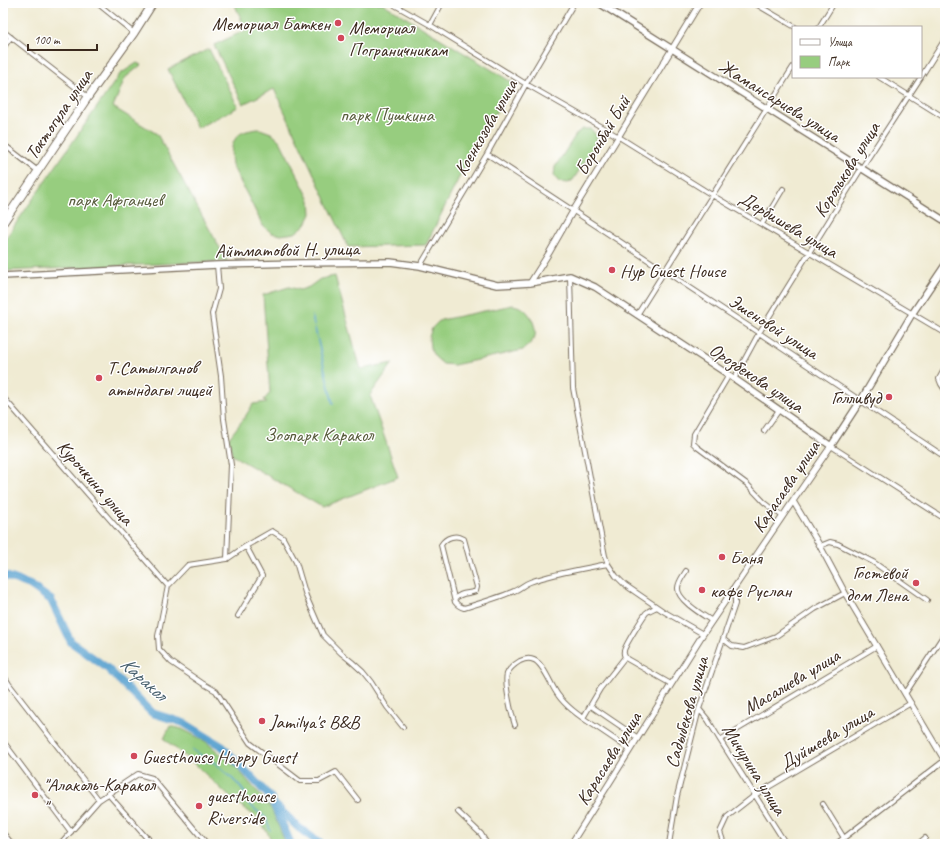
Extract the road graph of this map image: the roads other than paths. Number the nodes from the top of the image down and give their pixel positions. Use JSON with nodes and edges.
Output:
{"nodes":[{"id":1,"x":97,"y":3,"type":"edge"},
{"id":2,"x":153,"y":3,"type":"edge"},
{"id":3,"x":391,"y":3,"type":"edge"},
{"id":4,"x":442,"y":3,"type":"edge"},
{"id":5,"x":574,"y":3,"type":"edge"},
{"id":6,"x":600,"y":3,"type":"edge"},
{"id":7,"x":700,"y":3,"type":"edge"},
{"id":8,"x":754,"y":3,"type":"edge"},
{"id":9,"x":834,"y":3,"type":"edge"},
{"id":10,"x":430,"y":25,"type":"junction"},
{"id":11,"x":793,"y":26,"type":"edge"},
{"id":12,"x":819,"y":26,"type":"edge"},
{"id":13,"x":3,"y":31,"type":"edge"},
{"id":14,"x":134,"y":33,"type":"junction"},
{"id":15,"x":10,"y":36,"type":"junction"},
{"id":16,"x":945,"y":39,"type":"edge"},
{"id":17,"x":3,"y":48,"type":"edge"},
{"id":18,"x":672,"y":49,"type":"junction"},
{"id":19,"x":792,"y":69,"type":"edge"},
{"id":20,"x":922,"y":75,"type":"edge"},
{"id":21,"x":881,"y":78,"type":"edge"},
{"id":22,"x":920,"y":78,"type":"edge"},
{"id":23,"x":526,"y":84,"type":"junction"},
{"id":24,"x":909,"y":96,"type":"junction"},
{"id":25,"x":88,"y":97,"type":"junction"},
{"id":26,"x":767,"y":109,"type":"junction"},
{"id":27,"x":945,"y":118,"type":"edge"},
{"id":28,"x":619,"y":137,"type":"junction"},
{"id":29,"x":3,"y":144,"type":"edge"},
{"id":30,"x":487,"y":154,"type":"junction"},
{"id":31,"x":861,"y":169,"type":"junction"},
{"id":32,"x":38,"y":171,"type":"junction"},
{"id":33,"x":783,"y":189,"type":"dead end"},
{"id":34,"x":712,"y":195,"type":"junction"},
{"id":35,"x":574,"y":211,"type":"junction"},
{"id":36,"x":945,"y":221,"type":"edge"},
{"id":37,"x":3,"y":223,"type":"edge"},
{"id":38,"x":762,"y":224,"type":"junction"},
{"id":39,"x":810,"y":253,"type":"junction"},
{"id":40,"x":217,"y":265,"type":"junction"},
{"id":41,"x":945,"y":265,"type":"edge"},
{"id":42,"x":420,"y":266,"type":"junction"},
{"id":43,"x":665,"y":271,"type":"junction"},
{"id":44,"x":3,"y":276,"type":"edge"},
{"id":45,"x":570,"y":276,"type":"junction"},
{"id":46,"x":530,"y":283,"type":"junction"},
{"id":47,"x":912,"y":314,"type":"junction"},
{"id":48,"x":637,"y":315,"type":"junction"},
{"id":49,"x":760,"y":333,"type":"junction"},
{"id":50,"x":945,"y":333,"type":"edge"},
{"id":51,"x":945,"y":368,"type":"edge"},
{"id":52,"x":732,"y":377,"type":"junction"},
{"id":53,"x":945,"y":390,"type":"edge"},
{"id":54,"x":3,"y":397,"type":"edge"},
{"id":55,"x":861,"y":400,"type":"junction"},
{"id":56,"x":779,"y":410,"type":"junction"},
{"id":57,"x":764,"y":430,"type":"dead end"},
{"id":58,"x":831,"y":446,"type":"junction"},
{"id":59,"x":945,"y":457,"type":"edge"},
{"id":60,"x":793,"y":501,"type":"junction"},
{"id":61,"x":782,"y":516,"type":"junction"},
{"id":62,"x":945,"y":519,"type":"edge"},
{"id":63,"x":246,"y":546,"type":"junction"},
{"id":64,"x":820,"y":546,"type":"junction"},
{"id":65,"x":227,"y":559,"type":"junction"},
{"id":66,"x":608,"y":564,"type":"junction"},
{"id":67,"x":686,"y":571,"type":"dead end"},
{"id":68,"x":168,"y":586,"type":"junction"},
{"id":69,"x":732,"y":591,"type":"junction"},
{"id":70,"x":846,"y":593,"type":"junction"},
{"id":71,"x":455,"y":599,"type":"junction"},
{"id":72,"x":927,"y":600,"type":"dead end"},
{"id":73,"x":657,"y":607,"type":"junction"},
{"id":74,"x":238,"y":616,"type":"dead end"},
{"id":75,"x":712,"y":621,"type":"junction"},
{"id":76,"x":945,"y":633,"type":"edge"},
{"id":77,"x":703,"y":634,"type":"junction"},
{"id":78,"x":723,"y":639,"type":"junction"},
{"id":79,"x":877,"y":646,"type":"junction"},
{"id":80,"x":625,"y":657,"type":"junction"},
{"id":81,"x":3,"y":674,"type":"edge"},
{"id":82,"x":9,"y":684,"type":"junction"},
{"id":83,"x":672,"y":684,"type":"junction"},
{"id":84,"x":3,"y":687,"type":"edge"},
{"id":85,"x":905,"y":694,"type":"junction"},
{"id":86,"x":911,"y":704,"type":"junction"},
{"id":87,"x":591,"y":706,"type":"junction"},
{"id":88,"x":700,"y":709,"type":"junction"},
{"id":89,"x":583,"y":718,"type":"junction"},
{"id":90,"x":515,"y":725,"type":"dead end"},
{"id":91,"x":403,"y":727,"type":"dead end"},
{"id":92,"x":638,"y":738,"type":"junction"},
{"id":93,"x":720,"y":740,"type":"junction"},
{"id":94,"x":3,"y":741,"type":"edge"},
{"id":95,"x":630,"y":750,"type":"junction"},
{"id":96,"x":945,"y":760,"type":"edge"},
{"id":97,"x":108,"y":794,"type":"junction"},
{"id":98,"x":755,"y":795,"type":"junction"},
{"id":99,"x":99,"y":800,"type":"junction"},
{"id":100,"x":358,"y":800,"type":"dead end"},
{"id":101,"x":823,"y":804,"type":"dead end"},
{"id":102,"x":458,"y":812,"type":"dead end"},
{"id":103,"x":71,"y":832,"type":"junction"},
{"id":104,"x":3,"y":833,"type":"edge"},
{"id":105,"x":148,"y":838,"type":"junction"},
{"id":106,"x":844,"y":838,"type":"junction"},
{"id":107,"x":925,"y":838,"type":"dead end"},
{"id":108,"x":12,"y":844,"type":"edge"},
{"id":109,"x":60,"y":844,"type":"edge"},
{"id":110,"x":142,"y":844,"type":"edge"},
{"id":111,"x":152,"y":844,"type":"edge"},
{"id":112,"x":207,"y":844,"type":"edge"},
{"id":113,"x":487,"y":844,"type":"edge"},
{"id":114,"x":572,"y":844,"type":"edge"},
{"id":115,"x":669,"y":844,"type":"edge"},
{"id":116,"x":724,"y":844,"type":"edge"},
{"id":117,"x":786,"y":844,"type":"edge"},
{"id":118,"x":836,"y":844,"type":"edge"},
{"id":119,"x":918,"y":844,"type":"edge"}],
"edges":[{"from":1,"to":14,"type":"street"},
{"from":2,"to":14,"type":"highway","name":"Токтогула улица"},
{"from":3,"to":10,"type":"street"},
{"from":4,"to":10,"type":"street"},
{"from":5,"to":23,"type":"street","name":"Коенкозова улица"},
{"from":6,"to":18,"type":"main road","name":"Жамансариева улица"},
{"from":7,"to":18,"type":"street","name":"Боронбай Бий"},
{"from":8,"to":11,"type":"street"},
{"from":9,"to":12,"type":"street"},
{"from":10,"to":23,"type":"street"},
{"from":13,"to":15,"type":"street"},
{"from":14,"to":25,"type":"highway","name":"Токтогула улица"},
{"from":15,"to":17,"type":"street"},
{"from":15,"to":25,"type":"street"},
{"from":16,"to":20,"type":"street","name":"Королькова улица"},
{"from":18,"to":26,"type":"main road","name":"Жамансариева улица"},
{"from":18,"to":28,"type":"street","name":"Боронбай Бий"},
{"from":19,"to":26,"type":"street"},
{"from":21,"to":24,"type":"street"},
{"from":22,"to":24,"type":"street","name":"Королькова улица"},
{"from":23,"to":28,"type":"street","name":"Дербишева улица"},
{"from":23,"to":30,"type":"street","name":"Коенкозова улица"},
{"from":24,"to":27,"type":"street"},
{"from":24,"to":31,"type":"street","name":"Королькова улица"},
{"from":25,"to":32,"type":"highway","name":"Токтогула улица"},
{"from":26,"to":31,"type":"main road","name":"Жамансариева улица"},
{"from":26,"to":34,"type":"street"},
{"from":28,"to":34,"type":"street","name":"Дербишева улица"},
{"from":28,"to":35,"type":"street","name":"Боронбай Бий"},
{"from":29,"to":32,"type":"street"},
{"from":30,"to":35,"type":"street","name":"Эшеновой улица"},
{"from":30,"to":42,"type":"street","name":"Коенкозова улица"},
{"from":31,"to":36,"type":"main road","name":"Жамансариева улица"},
{"from":31,"to":39,"type":"street","name":"Королькова улица"},
{"from":32,"to":37,"type":"highway","name":"Токтогула улица"},
{"from":33,"to":38,"type":"street"},
{"from":34,"to":38,"type":"street","name":"Дербишева улица"},
{"from":34,"to":43,"type":"street"},
{"from":35,"to":43,"type":"street","name":"Эшеновой улица"},
{"from":35,"to":46,"type":"street","name":"Боронбай Бий"},
{"from":38,"to":39,"type":"street","name":"Дербишева улица"},
{"from":39,"to":47,"type":"street","name":"Дербишева улица"},
{"from":39,"to":49,"type":"street","name":"Королькова улица"},
{"from":40,"to":42,"type":"main road","name":"Айтматовой Н. улица"},
{"from":40,"to":44,"type":"main road","name":"Айтматовой Н. улица"},
{"from":40,"to":65,"type":"street"},
{"from":41,"to":47,"type":"main road","name":"Карасаева улица"},
{"from":42,"to":46,"type":"main road","name":"Айтматовой Н. улица"},
{"from":43,"to":48,"type":"street"},
{"from":43,"to":49,"type":"street","name":"Эшеновой улица"},
{"from":45,"to":46,"type":"main road","name":"Айтматовой Н. улица"},
{"from":45,"to":48,"type":"main road","name":"Орозбекова улица"},
{"from":45,"to":66,"type":"street"},
{"from":47,"to":50,"type":"street","name":"Дербишева улица"},
{"from":47,"to":55,"type":"main road","name":"Карасаева улица"},
{"from":48,"to":52,"type":"main road","name":"Орозбекова улица"},
{"from":49,"to":52,"type":"street","name":"Королькова улица"},
{"from":49,"to":55,"type":"street","name":"Эшеновой улица"},
{"from":51,"to":53,"type":"street"},
{"from":52,"to":56,"type":"main road","name":"Орозбекова улица"},
{"from":52,"to":61,"type":"street"},
{"from":54,"to":68,"type":"street","name":"Курочкина улица"},
{"from":55,"to":58,"type":"main road","name":"Карасаева улица"},
{"from":55,"to":59,"type":"street","name":"Эшеновой улица"},
{"from":56,"to":57,"type":"street"},
{"from":56,"to":58,"type":"main road","name":"Орозбекова улица"},
{"from":58,"to":60,"type":"street","name":"Карасаева улица"},
{"from":58,"to":62,"type":"street","name":"Орозбекова улица"},
{"from":60,"to":61,"type":"street","name":"Карасаева улица"},
{"from":60,"to":64,"type":"street"},
{"from":61,"to":69,"type":"street","name":"Карасаева улица"},
{"from":63,"to":65,"type":"street"},
{"from":63,"to":74,"type":"street"},
{"from":63,"to":91,"type":"street"},
{"from":64,"to":70,"type":"street"},
{"from":64,"to":72,"type":"street"},
{"from":65,"to":68,"type":"street"},
{"from":66,"to":71,"type":"street"},
{"from":66,"to":73,"type":"street"},
{"from":67,"to":75,"type":"street"},
{"from":68,"to":100,"type":"street"},
{"from":69,"to":75,"type":"street","name":"Карасаева улица"},
{"from":69,"to":78,"type":"street","name":"Садыбекова улица"},
{"from":70,"to":78,"type":"street"},
{"from":70,"to":79,"type":"street"},
{"from":71,"to":71,"type":"street"},
{"from":73,"to":77,"type":"street"},
{"from":73,"to":80,"type":"street"},
{"from":75,"to":77,"type":"street","name":"Карасаева улица"},
{"from":76,"to":85,"type":"street"},
{"from":77,"to":83,"type":"street","name":"Карасаева улица"},
{"from":78,"to":88,"type":"street","name":"Садыбекова улица"},
{"from":79,"to":85,"type":"street"},
{"from":79,"to":93,"type":"street","name":"Масалиева улица"},
{"from":80,"to":83,"type":"street"},
{"from":80,"to":87,"type":"street"},
{"from":81,"to":82,"type":"street"},
{"from":82,"to":84,"type":"street"},
{"from":82,"to":99,"type":"street"},
{"from":83,"to":92,"type":"street","name":"Карасаева улица"},
{"from":85,"to":86,"type":"street"},
{"from":86,"to":96,"type":"street"},
{"from":86,"to":98,"type":"street","name":"Дуйшеева улица"},
{"from":87,"to":89,"type":"street"},
{"from":87,"to":92,"type":"street"},
{"from":88,"to":93,"type":"street","name":"Мичурина улица"},
{"from":88,"to":115,"type":"street","name":"Садыбекова улица"},
{"from":89,"to":90,"type":"street"},
{"from":89,"to":95,"type":"street"},
{"from":92,"to":95,"type":"street","name":"Карасаева улица"},
{"from":93,"to":98,"type":"street","name":"Мичурина улица"},
{"from":94,"to":103,"type":"street"},
{"from":95,"to":114,"type":"street","name":"Карасаева улица"},
{"from":96,"to":106,"type":"street"},
{"from":97,"to":99,"type":"street"},
{"from":97,"to":105,"type":"street"},
{"from":97,"to":112,"type":"street"},
{"from":98,"to":116,"type":"street","name":"Дуйшеева улица"},
{"from":98,"to":117,"type":"street","name":"Мичурина улица"},
{"from":99,"to":103,"type":"street"},
{"from":101,"to":106,"type":"street"},
{"from":102,"to":113,"type":"street"},
{"from":103,"to":109,"type":"street"},
{"from":104,"to":108,"type":"street"},
{"from":105,"to":110,"type":"street"},
{"from":105,"to":111,"type":"street"},
{"from":106,"to":118,"type":"street"},
{"from":107,"to":119,"type":"street"}]}
